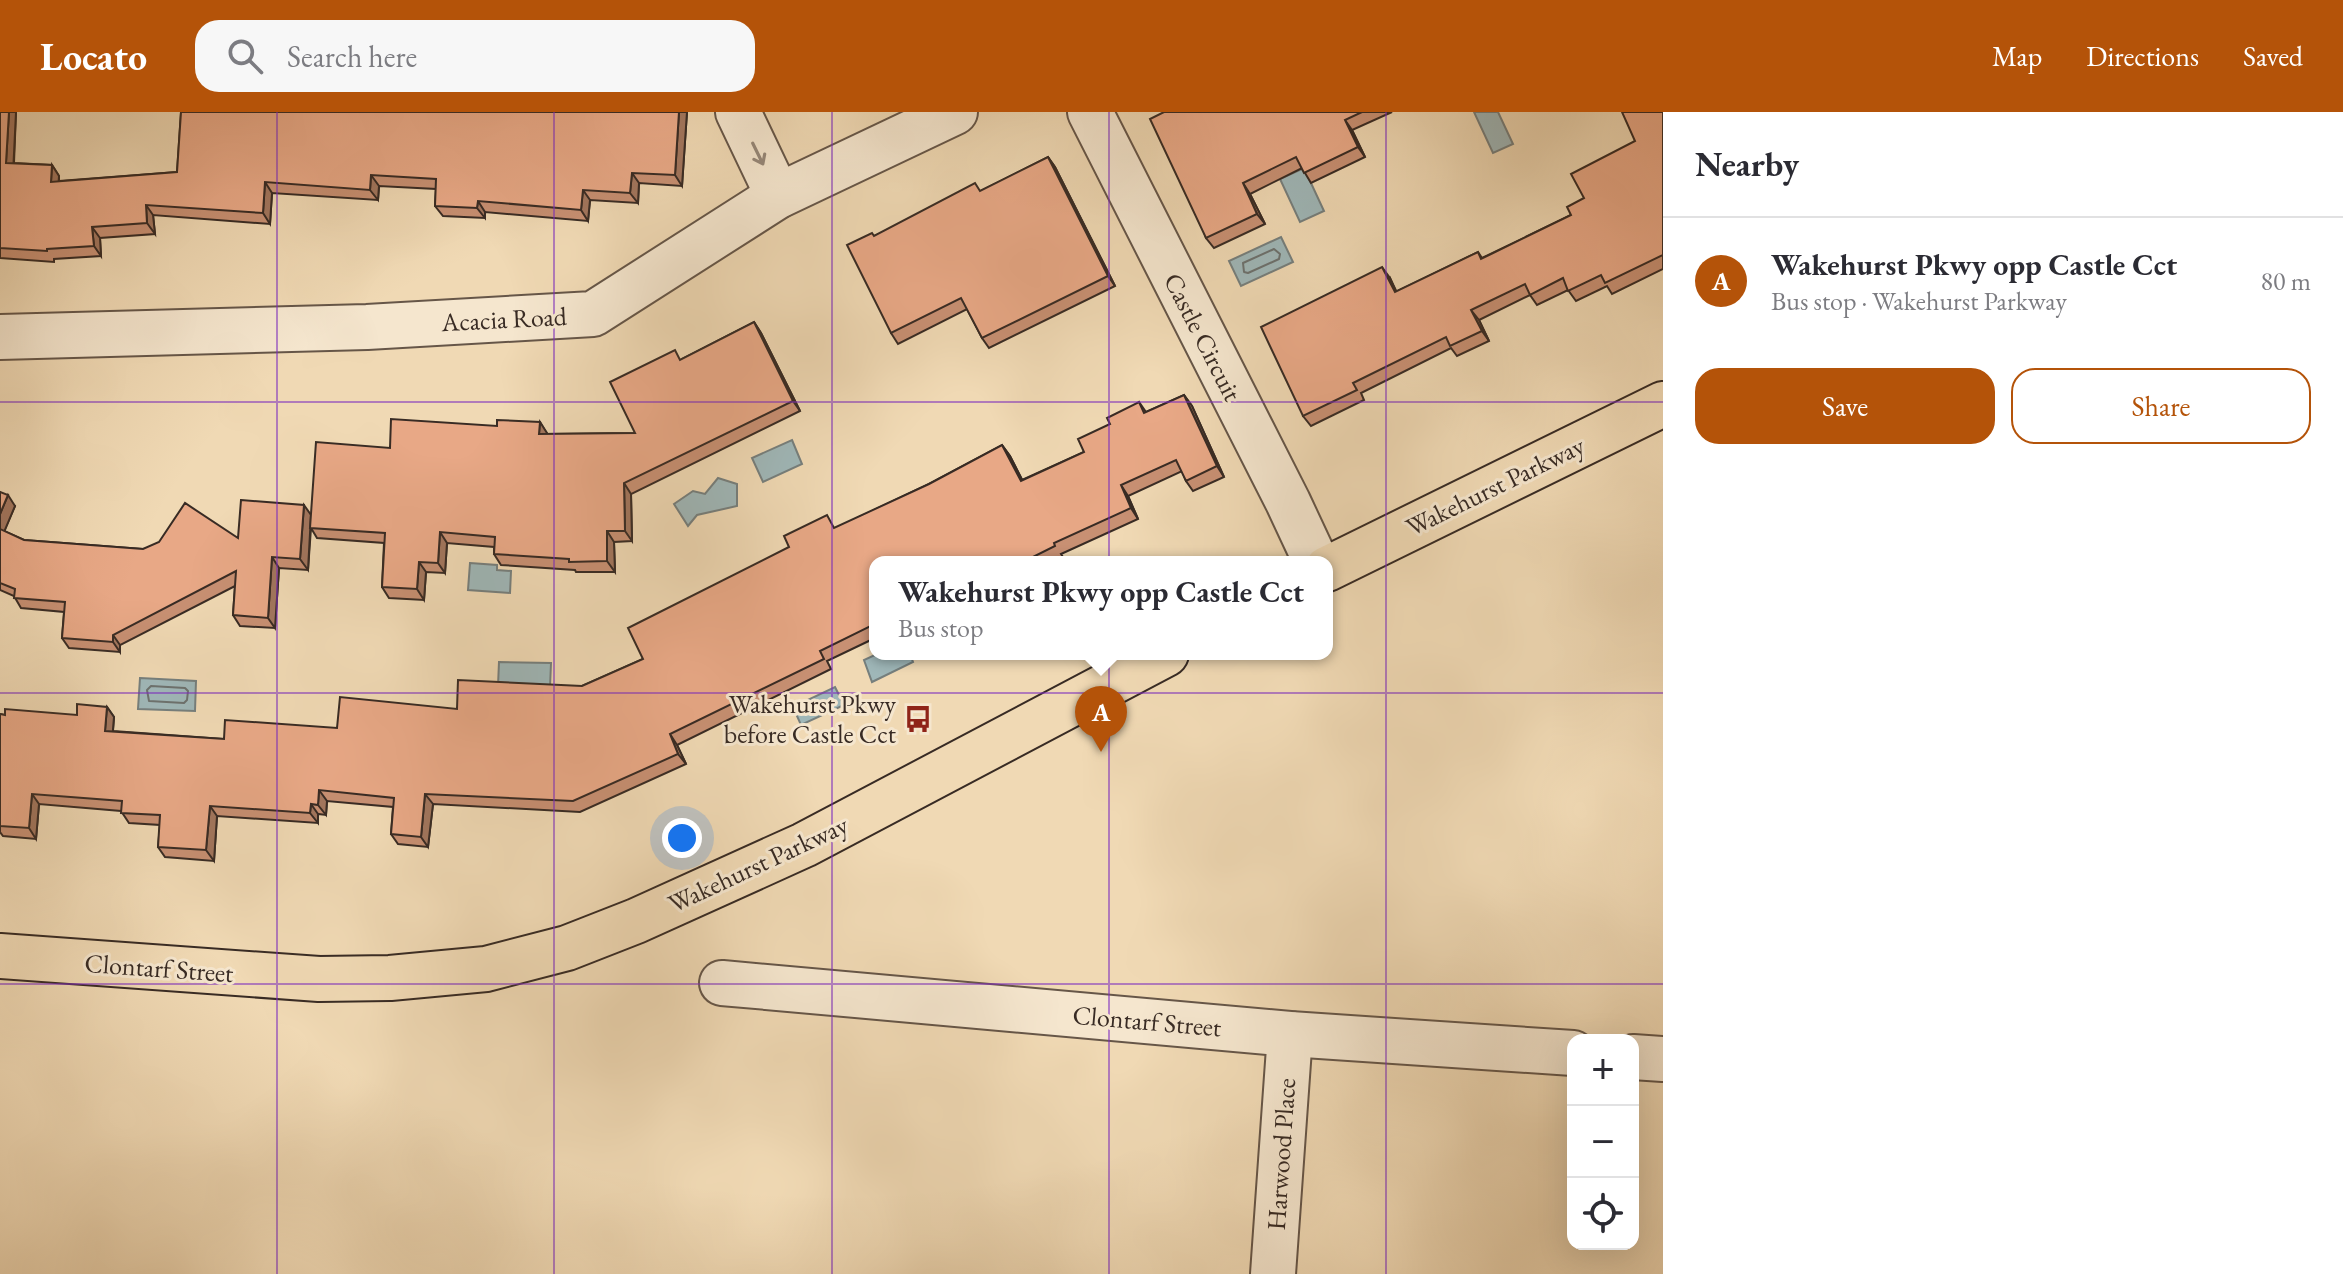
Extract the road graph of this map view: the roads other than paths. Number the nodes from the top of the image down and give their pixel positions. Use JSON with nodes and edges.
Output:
{"nodes":[{"id":1,"x":738,"y":112,"type":"edge"},
{"id":2,"x":955,"y":112,"type":"edge"},
{"id":3,"x":1090,"y":112,"type":"edge"},
{"id":4,"x":778,"y":196,"type":"junction"},
{"id":5,"x":0,"y":337,"type":"edge"},
{"id":6,"x":1663,"y":404,"type":"edge"},
{"id":7,"x":1313,"y":556,"type":"edge"},
{"id":8,"x":1333,"y":566,"type":"edge"},
{"id":9,"x":1155,"y":660,"type":"edge"},
{"id":10,"x":0,"y":956,"type":"edge"},
{"id":11,"x":319,"y":979,"type":"joint"},
{"id":12,"x":722,"y":983,"type":"dead end"},
{"id":13,"x":1290,"y":1034,"type":"junction"},
{"id":14,"x":1567,"y":1053,"type":"edge"},
{"id":15,"x":1639,"y":1057,"type":"edge"},
{"id":16,"x":1663,"y":1059,"type":"edge"},
{"id":17,"x":1273,"y":1274,"type":"edge"}],
"edges":[{"from":1,"to":4,"type":"street","one_way":true},
{"from":2,"to":4,"type":"street","name":"Acacia Road"},
{"from":3,"to":7,"type":"street","name":"Castle Circuit"},
{"from":4,"to":5,"type":"street","name":"Acacia Road"},
{"from":6,"to":8,"type":"main road","name":"Wakehurst Parkway"},
{"from":9,"to":11,"type":"main road","name":"Wakehurst Parkway"},
{"from":10,"to":11,"type":"main road","name":"Clontarf Street"},
{"from":12,"to":13,"type":"street","name":"Clontarf Street"},
{"from":13,"to":14,"type":"street","name":"Clontarf Street"},
{"from":13,"to":17,"type":"street","name":"Harwood Place"},
{"from":15,"to":16,"type":"street"}]}
